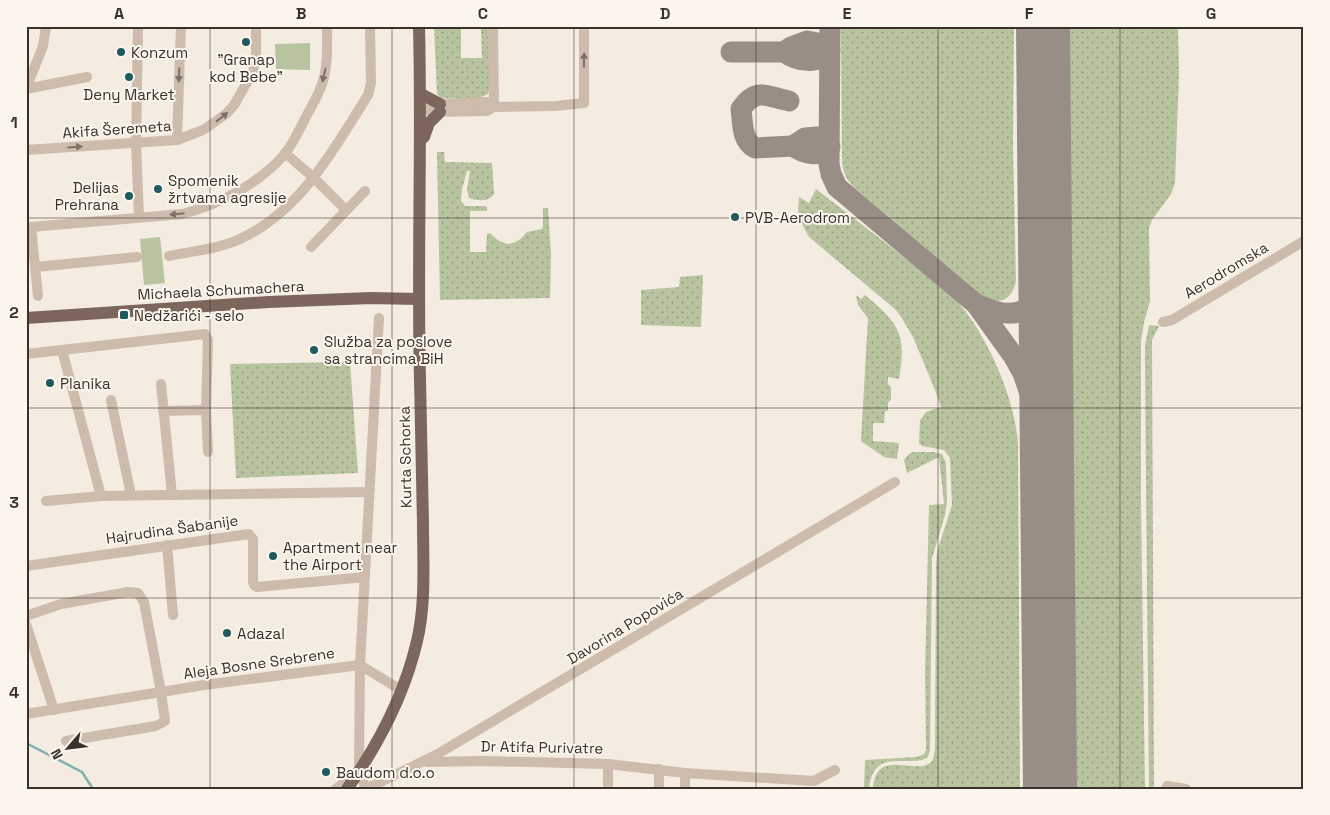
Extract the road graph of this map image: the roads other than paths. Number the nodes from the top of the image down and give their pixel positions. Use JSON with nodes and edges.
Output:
{"nodes":[{"id":1,"x":46,"y":26,"type":"edge"},
{"id":2,"x":138,"y":26,"type":"edge"},
{"id":3,"x":181,"y":26,"type":"edge"},
{"id":4,"x":256,"y":26,"type":"edge"},
{"id":5,"x":327,"y":26,"type":"edge"},
{"id":6,"x":370,"y":26,"type":"edge"},
{"id":7,"x":420,"y":26,"type":"edge"},
{"id":8,"x":493,"y":26,"type":"edge"},
{"id":9,"x":584,"y":27,"type":"edge"},
{"id":10,"x":87,"y":77,"type":"dead end"},
{"id":11,"x":26,"y":89,"type":"edge"},
{"id":12,"x":421,"y":94,"type":"junction"},
{"id":13,"x":494,"y":107,"type":"junction"},
{"id":14,"x":421,"y":108,"type":"junction"},
{"id":15,"x":440,"y":108,"type":"junction"},
{"id":16,"x":178,"y":140,"type":"junction"},
{"id":17,"x":136,"y":144,"type":"junction"},
{"id":18,"x":421,"y":144,"type":"junction"},
{"id":19,"x":26,"y":150,"type":"edge"},
{"id":20,"x":285,"y":154,"type":"junction"},
{"id":21,"x":314,"y":178,"type":"junction"},
{"id":22,"x":365,"y":191,"type":"dead end"},
{"id":23,"x":346,"y":210,"type":"junction"},
{"id":24,"x":139,"y":217,"type":"junction"},
{"id":25,"x":1304,"y":241,"type":"edge"},
{"id":26,"x":310,"y":247,"type":"dead end"},
{"id":27,"x":170,"y":256,"type":"dead end"},
{"id":28,"x":137,"y":257,"type":"dead end"},
{"id":29,"x":36,"y":267,"type":"junction"},
{"id":30,"x":38,"y":296,"type":"dead end"},
{"id":31,"x":418,"y":300,"type":"junction"},
{"id":32,"x":26,"y":318,"type":"edge"},
{"id":33,"x":379,"y":318,"type":"dead end"},
{"id":34,"x":1163,"y":322,"type":"dead end"},
{"id":35,"x":62,"y":350,"type":"junction"},
{"id":36,"x":26,"y":354,"type":"edge"},
{"id":37,"x":160,"y":384,"type":"dead end"},
{"id":38,"x":111,"y":400,"type":"dead end"},
{"id":39,"x":206,"y":410,"type":"junction"},
{"id":40,"x":163,"y":411,"type":"junction"},
{"id":41,"x":208,"y":452,"type":"dead end"},
{"id":42,"x":895,"y":482,"type":"dead end"},
{"id":43,"x":369,"y":492,"type":"junction"},
{"id":44,"x":131,"y":495,"type":"junction"},
{"id":45,"x":172,"y":495,"type":"junction"},
{"id":46,"x":101,"y":496,"type":"junction"},
{"id":47,"x":46,"y":501,"type":"dead end"},
{"id":48,"x":167,"y":544,"type":"junction"},
{"id":49,"x":26,"y":566,"type":"edge"},
{"id":50,"x":365,"y":577,"type":"junction"},
{"id":51,"x":174,"y":615,"type":"dead end"},
{"id":52,"x":26,"y":616,"type":"edge"},
{"id":53,"x":26,"y":624,"type":"edge"},
{"id":54,"x":360,"y":665,"type":"junction"},
{"id":55,"x":401,"y":690,"type":"junction"},
{"id":56,"x":161,"y":692,"type":"junction"},
{"id":57,"x":54,"y":710,"type":"junction"},
{"id":58,"x":26,"y":714,"type":"edge"},
{"id":59,"x":66,"y":741,"type":"dead end"},
{"id":60,"x":424,"y":762,"type":"junction"},
{"id":61,"x":608,"y":764,"type":"junction"},
{"id":62,"x":659,"y":769,"type":"junction"},
{"id":63,"x":835,"y":770,"type":"dead end"},
{"id":64,"x":359,"y":771,"type":"junction"},
{"id":65,"x":685,"y":773,"type":"junction"},
{"id":66,"x":750,"y":777,"type":"junction"},
{"id":67,"x":814,"y":785,"type":"edge"},
{"id":68,"x":1167,"y":786,"type":"dead end"},
{"id":69,"x":336,"y":789,"type":"edge"},
{"id":70,"x":347,"y":789,"type":"edge"},
{"id":71,"x":366,"y":789,"type":"edge"},
{"id":72,"x":608,"y":789,"type":"edge"},
{"id":73,"x":659,"y":789,"type":"edge"},
{"id":74,"x":685,"y":789,"type":"edge"},
{"id":75,"x":749,"y":789,"type":"edge"},
{"id":76,"x":1186,"y":789,"type":"edge"}],
"edges":[{"from":1,"to":11,"type":"street"},
{"from":2,"to":17,"type":"street"},
{"from":3,"to":16,"type":"street","one_way":true},
{"from":16,"to":4,"type":"street","name":"Akifa Šeremeta","one_way":true},
{"from":5,"to":20,"type":"street","one_way":true},
{"from":6,"to":21,"type":"street"},
{"from":7,"to":12,"type":"main road","name":"Kurta Schorka"},
{"from":8,"to":13,"type":"street"},
{"from":13,"to":9,"type":"street","one_way":true},
{"from":10,"to":11,"type":"street"},
{"from":12,"to":14,"type":"main road","name":"Kurta Schorka"},
{"from":12,"to":15,"type":"main road"},
{"from":13,"to":15,"type":"street"},
{"from":14,"to":15,"type":"street"},
{"from":14,"to":18,"type":"main road","name":"Kurta Schorka"},
{"from":15,"to":18,"type":"main road"},
{"from":16,"to":17,"type":"street","name":"Akifa Šeremeta"},
{"from":19,"to":17,"type":"street","name":"Akifa Šeremeta","one_way":true},
{"from":17,"to":24,"type":"street"},
{"from":18,"to":31,"type":"main road","name":"Kurta Schorka"},
{"from":20,"to":21,"type":"street"},
{"from":20,"to":24,"type":"street","one_way":true},
{"from":21,"to":23,"type":"street"},
{"from":21,"to":27,"type":"street"},
{"from":22,"to":23,"type":"street"},
{"from":23,"to":26,"type":"street"},
{"from":24,"to":29,"type":"street"},
{"from":25,"to":34,"type":"street","name":"Aerodromska"},
{"from":28,"to":29,"type":"street"},
{"from":29,"to":30,"type":"street"},
{"from":31,"to":32,"type":"main road","name":"Michaela Schumachera"},
{"from":31,"to":55,"type":"main road","name":"Kurta Schorka"},
{"from":33,"to":43,"type":"street"},
{"from":35,"to":36,"type":"street"},
{"from":35,"to":39,"type":"street"},
{"from":35,"to":46,"type":"street"},
{"from":37,"to":40,"type":"street"},
{"from":38,"to":44,"type":"street"},
{"from":39,"to":40,"type":"street"},
{"from":39,"to":41,"type":"street"},
{"from":40,"to":45,"type":"street"},
{"from":42,"to":60,"type":"street","name":"Davorina Popovića"},
{"from":43,"to":45,"type":"street","name":"Hajrudina Šabanije"},
{"from":43,"to":50,"type":"street"},
{"from":44,"to":45,"type":"street","name":"Hajrudina Šabanije"},
{"from":44,"to":46,"type":"street","name":"Hajrudina Šabanije"},
{"from":46,"to":47,"type":"street","name":"Hajrudina Šabanije"},
{"from":48,"to":49,"type":"street","name":"Hajrudina Šabanije"},
{"from":48,"to":50,"type":"street","name":"Hajrudina Šabanije"},
{"from":48,"to":51,"type":"street"},
{"from":50,"to":54,"type":"street"},
{"from":52,"to":56,"type":"street"},
{"from":53,"to":57,"type":"street"},
{"from":54,"to":55,"type":"street"},
{"from":54,"to":56,"type":"street","name":"Aleja Bosne Srebrene"},
{"from":54,"to":64,"type":"street"},
{"from":55,"to":64,"type":"main road","name":"Kurta Schorka"},
{"from":56,"to":57,"type":"street","name":"Aleja Bosne Srebrene"},
{"from":56,"to":59,"type":"street"},
{"from":57,"to":58,"type":"street","name":"Aleja Bosne Srebrene"},
{"from":60,"to":61,"type":"street","name":"Dr Atifa Purivatre"},
{"from":60,"to":71,"type":"street","name":"Davorina Popovića"},
{"from":61,"to":62,"type":"street","name":"Dr Atifa Purivatre"},
{"from":61,"to":72,"type":"street"},
{"from":62,"to":65,"type":"street","name":"Dr Atifa Purivatre"},
{"from":62,"to":73,"type":"street"},
{"from":63,"to":67,"type":"street","name":"Dr Atifa Purivatre"},
{"from":64,"to":69,"type":"street"},
{"from":64,"to":70,"type":"main road","name":"Kurta Schorka"},
{"from":64,"to":71,"type":"street"},
{"from":65,"to":66,"type":"street","name":"Dr Atifa Purivatre"},
{"from":65,"to":74,"type":"street"},
{"from":66,"to":67,"type":"street","name":"Dr Atifa Purivatre"},
{"from":66,"to":75,"type":"street"},
{"from":68,"to":76,"type":"street"}]}
